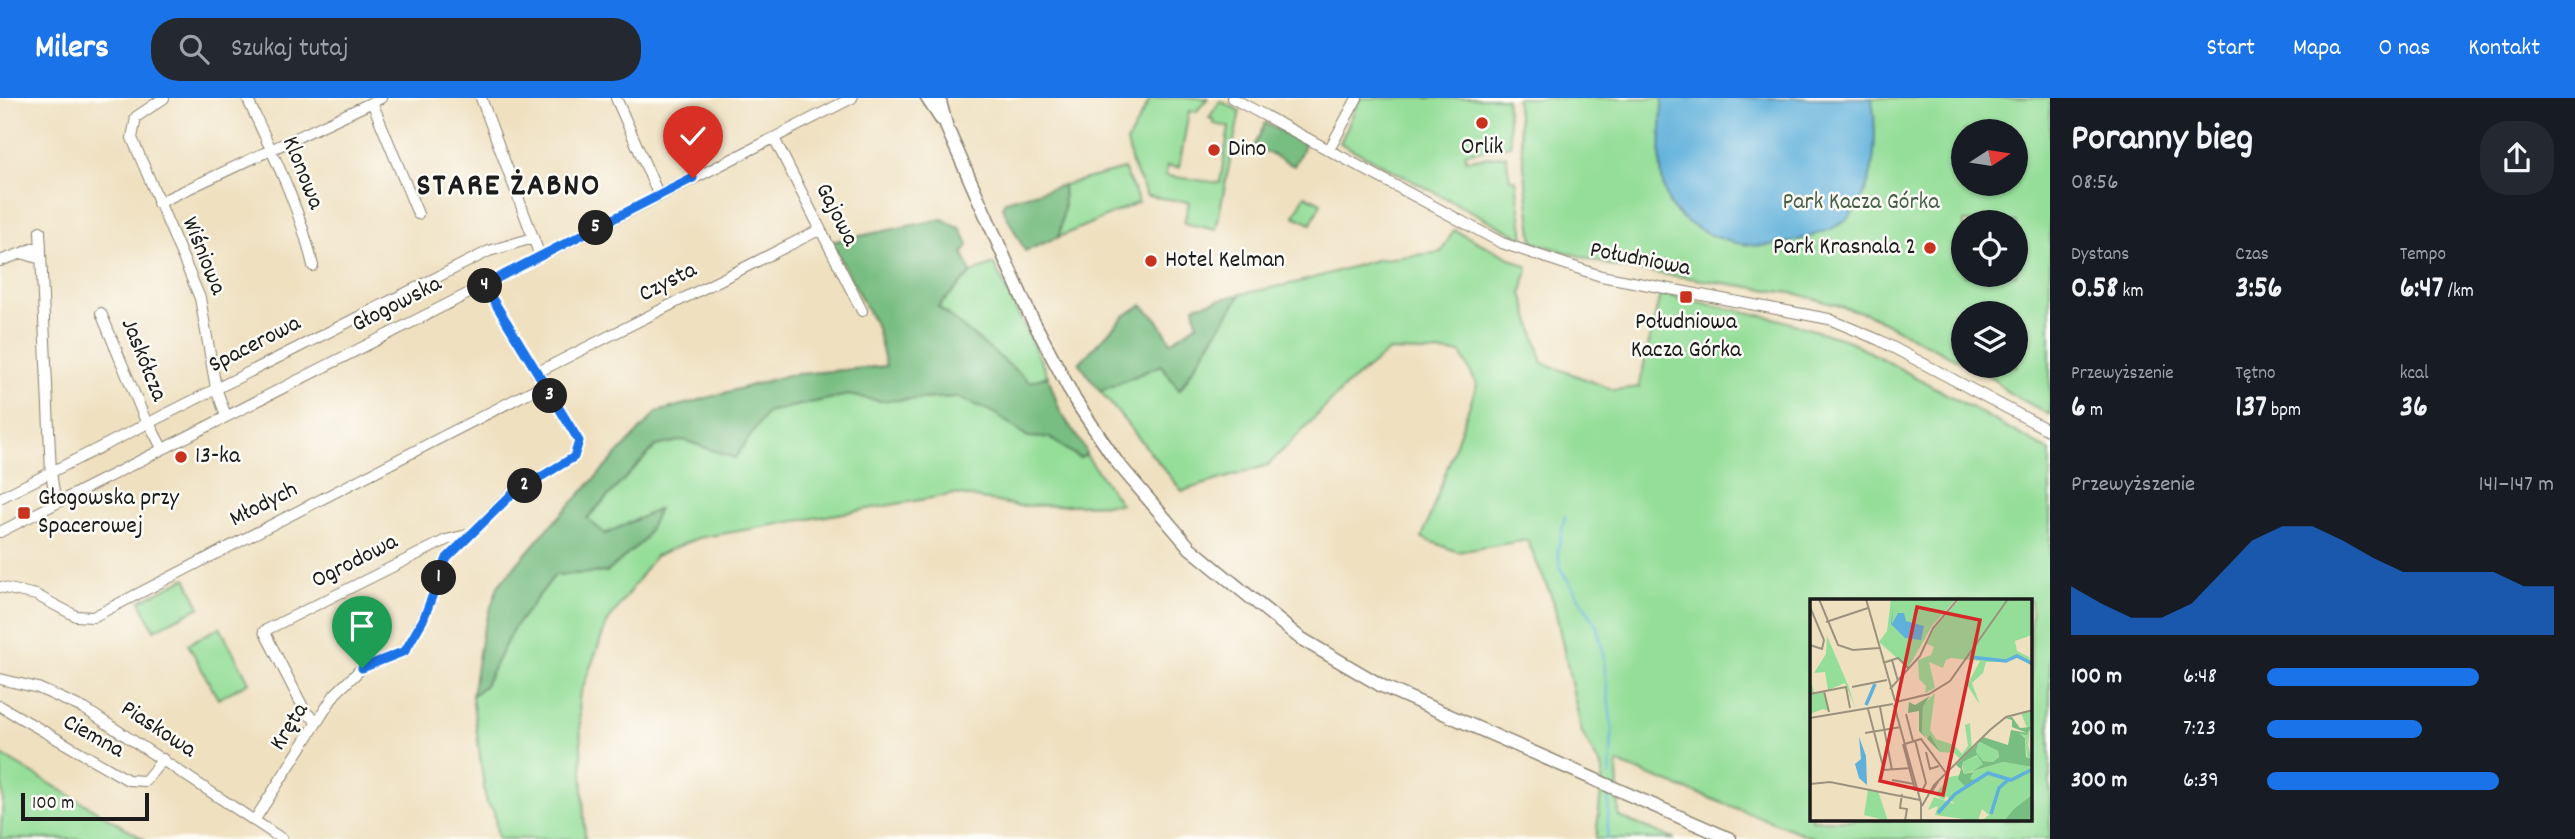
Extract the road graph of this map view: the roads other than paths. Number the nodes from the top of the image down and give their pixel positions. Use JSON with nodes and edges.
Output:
{"nodes":[{"id":1,"x":164,"y":98,"type":"edge"},
{"id":2,"x":247,"y":98,"type":"edge"},
{"id":3,"x":481,"y":98,"type":"edge"},
{"id":4,"x":616,"y":98,"type":"edge"},
{"id":5,"x":852,"y":98,"type":"edge"},
{"id":6,"x":928,"y":98,"type":"edge"},
{"id":7,"x":939,"y":98,"type":"edge"},
{"id":8,"x":1232,"y":98,"type":"edge"},
{"id":9,"x":1357,"y":98,"type":"edge"},
{"id":10,"x":377,"y":100,"type":"edge"},
{"id":11,"x":947,"y":128,"type":"junction"},
{"id":12,"x":774,"y":138,"type":"junction"},
{"id":13,"x":271,"y":149,"type":"junction"},
{"id":14,"x":1329,"y":150,"type":"junction"},
{"id":15,"x":659,"y":196,"type":"junction"},
{"id":16,"x":158,"y":203,"type":"junction"},
{"id":17,"x":418,"y":214,"type":"dead end"},
{"id":18,"x":819,"y":230,"type":"junction"},
{"id":19,"x":40,"y":231,"type":"dead end"},
{"id":20,"x":533,"y":238,"type":"junction"},
{"id":21,"x":41,"y":245,"type":"junction"},
{"id":22,"x":22,"y":253,"type":"junction"},
{"id":23,"x":540,"y":256,"type":"junction"},
{"id":24,"x":41,"y":260,"type":"junction"},
{"id":25,"x":0,"y":261,"type":"edge"},
{"id":26,"x":313,"y":266,"type":"dead end"},
{"id":27,"x":484,"y":285,"type":"junction"},
{"id":28,"x":862,"y":311,"type":"dead end"},
{"id":29,"x":101,"y":313,"type":"dead end"},
{"id":30,"x":536,"y":373,"type":"junction"},
{"id":31,"x":543,"y":385,"type":"junction"},
{"id":32,"x":216,"y":388,"type":"junction"},
{"id":33,"x":226,"y":416,"type":"junction"},
{"id":34,"x":148,"y":423,"type":"junction"},
{"id":35,"x":2050,"y":431,"type":"edge"},
{"id":36,"x":162,"y":448,"type":"junction"},
{"id":37,"x":51,"y":472,"type":"junction"},
{"id":38,"x":0,"y":498,"type":"edge"},
{"id":39,"x":56,"y":503,"type":"junction"},
{"id":40,"x":0,"y":532,"type":"edge"},
{"id":41,"x":467,"y":535,"type":"junction"},
{"id":42,"x":0,"y":587,"type":"edge"},
{"id":43,"x":0,"y":679,"type":"edge"},
{"id":44,"x":0,"y":706,"type":"edge"},
{"id":45,"x":317,"y":722,"type":"junction"},
{"id":46,"x":163,"y":759,"type":"junction"},
{"id":47,"x":254,"y":821,"type":"junction"},
{"id":48,"x":282,"y":839,"type":"edge"},
{"id":49,"x":1730,"y":839,"type":"edge"}],
"edges":[{"from":1,"to":16,"type":"street","name":"Wiśniowa"},
{"from":2,"to":13,"type":"street","name":"Klonowa"},
{"from":3,"to":20,"type":"street"},
{"from":4,"to":15,"type":"street"},
{"from":5,"to":12,"type":"street","name":"Głogowska"},
{"from":6,"to":11,"type":"main road"},
{"from":7,"to":11,"type":"main road"},
{"from":8,"to":14,"type":"street","name":"Południowa"},
{"from":9,"to":14,"type":"street"},
{"from":10,"to":13,"type":"street"},
{"from":10,"to":17,"type":"street"},
{"from":11,"to":49,"type":"main road"},
{"from":12,"to":15,"type":"street","name":"Głogowska"},
{"from":12,"to":18,"type":"street","name":"Gajowa"},
{"from":13,"to":16,"type":"street"},
{"from":13,"to":26,"type":"street","name":"Klonowa"},
{"from":14,"to":35,"type":"street","name":"Południowa"},
{"from":15,"to":23,"type":"street","name":"Głogowska"},
{"from":16,"to":32,"type":"street","name":"Wiśniowa"},
{"from":18,"to":28,"type":"street","name":"Gajowa"},
{"from":18,"to":30,"type":"street","name":"Czysta"},
{"from":19,"to":21,"type":"street"},
{"from":20,"to":23,"type":"street"},
{"from":20,"to":32,"type":"street","name":"Spacerowa"},
{"from":21,"to":22,"type":"street"},
{"from":21,"to":24,"type":"street"},
{"from":22,"to":24,"type":"street"},
{"from":22,"to":25,"type":"street"},
{"from":23,"to":27,"type":"street","name":"Głogowska"},
{"from":24,"to":37,"type":"street"},
{"from":27,"to":30,"type":"street","name":"Kręta"},
{"from":27,"to":33,"type":"street","name":"Głogowska"},
{"from":29,"to":34,"type":"street","name":"Jaskółcza"},
{"from":30,"to":31,"type":"street","name":"Kręta"},
{"from":31,"to":41,"type":"street","name":"Kręta"},
{"from":31,"to":42,"type":"street","name":"Młodych"},
{"from":32,"to":33,"type":"street","name":"Wiśniowa"},
{"from":32,"to":34,"type":"street","name":"Spacerowa"},
{"from":33,"to":36,"type":"street","name":"Głogowska"},
{"from":34,"to":36,"type":"street","name":"Jaskółcza"},
{"from":34,"to":37,"type":"street","name":"Spacerowa"},
{"from":36,"to":39,"type":"street","name":"Głogowska"},
{"from":37,"to":38,"type":"street","name":"Spacerowa"},
{"from":37,"to":39,"type":"street"},
{"from":39,"to":40,"type":"street","name":"Głogowska"},
{"from":41,"to":45,"type":"street","name":"Kręta"},
{"from":41,"to":45,"type":"street","name":"Ogrodowa"},
{"from":43,"to":46,"type":"street","name":"Piaskowa"},
{"from":44,"to":46,"type":"street","name":"Ciemna"},
{"from":45,"to":47,"type":"street","name":"Kręta"},
{"from":46,"to":47,"type":"street","name":"Piaskowa"},
{"from":47,"to":48,"type":"street","name":"Piaskowa"}]}
